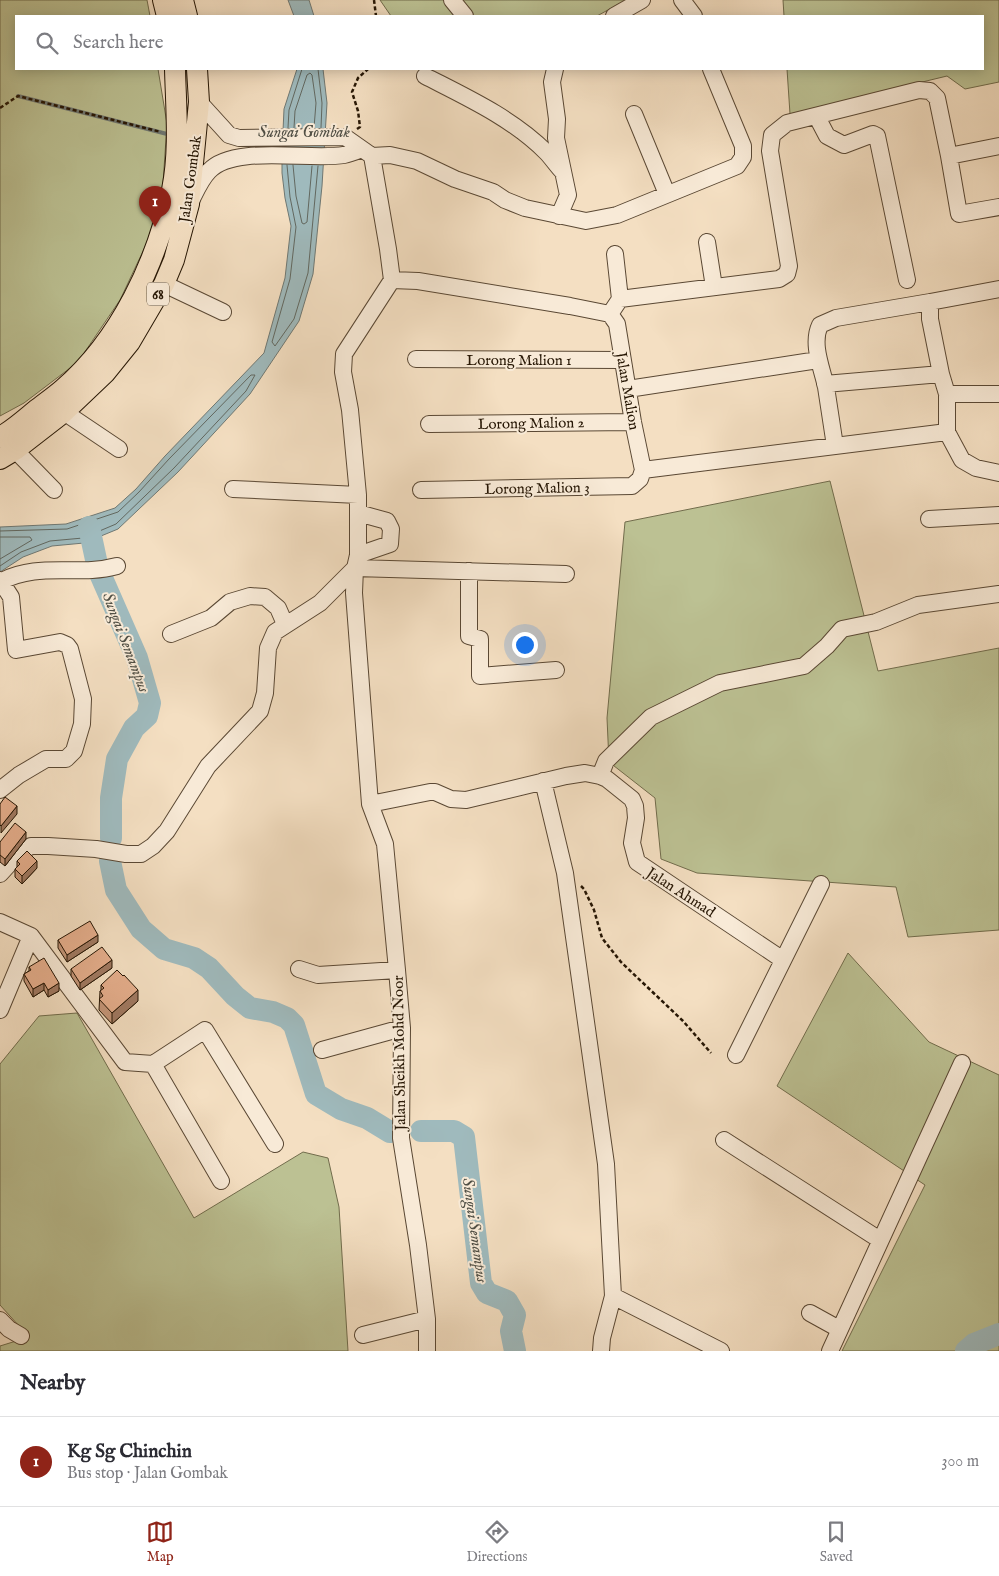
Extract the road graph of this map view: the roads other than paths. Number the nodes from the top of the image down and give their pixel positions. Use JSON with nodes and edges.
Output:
{"nodes":[{"id":1,"x":163,"y":0,"type":"edge"},
{"id":2,"x":183,"y":0,"type":"edge"},
{"id":3,"x":452,"y":0,"type":"edge"},
{"id":4,"x":642,"y":0,"type":"edge"},
{"id":5,"x":682,"y":0,"type":"edge"},
{"id":6,"x":167,"y":15,"type":"edge"},
{"id":7,"x":187,"y":15,"type":"edge"},
{"id":8,"x":464,"y":15,"type":"edge"},
{"id":9,"x":616,"y":15,"type":"edge"},
{"id":10,"x":693,"y":15,"type":"edge"},
{"id":11,"x":175,"y":70,"type":"edge"},
{"id":12,"x":197,"y":70,"type":"edge"},
{"id":13,"x":555,"y":70,"type":"edge"},
{"id":14,"x":711,"y":70,"type":"edge"},
{"id":15,"x":425,"y":76,"type":"dead end"},
{"id":16,"x":199,"y":102,"type":"junction"},
{"id":17,"x":634,"y":114,"type":"dead end"},
{"id":18,"x":817,"y":117,"type":"junction"},
{"id":19,"x":999,"y":146,"type":"edge"},
{"id":20,"x":367,"y":152,"type":"junction"},
{"id":21,"x":949,"y":156,"type":"junction"},
{"id":22,"x":563,"y":172,"type":"junction"},
{"id":23,"x":668,"y":194,"type":"junction"},
{"id":24,"x":189,"y":204,"type":"junction"},
{"id":25,"x":999,"y":207,"type":"edge"},
{"id":26,"x":560,"y":216,"type":"junction"},
{"id":27,"x":706,"y":242,"type":"dead end"},
{"id":28,"x":615,"y":254,"type":"dead end"},
{"id":29,"x":392,"y":280,"type":"junction"},
{"id":30,"x":907,"y":280,"type":"dead end"},
{"id":31,"x":164,"y":284,"type":"junction"},
{"id":32,"x":714,"y":287,"type":"junction"},
{"id":33,"x":999,"y":289,"type":"edge"},
{"id":34,"x":620,"y":298,"type":"junction"},
{"id":35,"x":930,"y":302,"type":"junction"},
{"id":36,"x":223,"y":312,"type":"dead end"},
{"id":37,"x":610,"y":314,"type":"junction"},
{"id":38,"x":416,"y":359,"type":"dead end"},
{"id":39,"x":622,"y":360,"type":"junction"},
{"id":40,"x":818,"y":360,"type":"junction"},
{"id":41,"x":940,"y":374,"type":"junction"},
{"id":42,"x":825,"y":384,"type":"junction"},
{"id":43,"x":628,"y":389,"type":"junction"},
{"id":44,"x":947,"y":394,"type":"junction"},
{"id":45,"x":999,"y":394,"type":"edge"},
{"id":46,"x":64,"y":412,"type":"junction"},
{"id":47,"x":633,"y":422,"type":"junction"},
{"id":48,"x":429,"y":424,"type":"dead end"},
{"id":49,"x":947,"y":432,"type":"junction"},
{"id":50,"x":0,"y":437,"type":"edge"},
{"id":51,"x":835,"y":446,"type":"junction"},
{"id":52,"x":119,"y":449,"type":"dead end"},
{"id":53,"x":8,"y":454,"type":"edge"},
{"id":54,"x":643,"y":470,"type":"junction"},
{"id":55,"x":999,"y":473,"type":"edge"},
{"id":56,"x":232,"y":489,"type":"dead end"},
{"id":57,"x":54,"y":490,"type":"dead end"},
{"id":58,"x":421,"y":490,"type":"dead end"},
{"id":59,"x":358,"y":495,"type":"junction"},
{"id":60,"x":358,"y":513,"type":"junction"},
{"id":61,"x":999,"y":515,"type":"edge"},
{"id":62,"x":929,"y":519,"type":"dead end"},
{"id":63,"x":357,"y":561,"type":"junction"},
{"id":64,"x":112,"y":568,"type":"dead end"},
{"id":65,"x":469,"y":571,"type":"junction"},
{"id":66,"x":566,"y":574,"type":"dead end"},
{"id":67,"x":0,"y":581,"type":"edge"},
{"id":68,"x":999,"y":594,"type":"edge"},
{"id":69,"x":285,"y":624,"type":"junction"},
{"id":70,"x":171,"y":634,"type":"dead end"},
{"id":71,"x":556,"y":670,"type":"dead end"},
{"id":72,"x":600,"y":776,"type":"junction"},
{"id":73,"x":542,"y":781,"type":"junction"},
{"id":74,"x":0,"y":790,"type":"edge"},
{"id":75,"x":370,"y":804,"type":"junction"},
{"id":76,"x":0,"y":874,"type":"edge"},
{"id":77,"x":821,"y":884,"type":"dead end"},
{"id":78,"x":0,"y":922,"type":"edge"},
{"id":79,"x":31,"y":936,"type":"junction"},
{"id":80,"x":783,"y":960,"type":"junction"},
{"id":81,"x":299,"y":970,"type":"dead end"},
{"id":82,"x":397,"y":970,"type":"junction"},
{"id":83,"x":0,"y":1010,"type":"edge"},
{"id":84,"x":402,"y":1028,"type":"junction"},
{"id":85,"x":322,"y":1050,"type":"dead end"},
{"id":86,"x":736,"y":1055,"type":"dead end"},
{"id":87,"x":962,"y":1063,"type":"dead end"},
{"id":88,"x":153,"y":1064,"type":"junction"},
{"id":89,"x":724,"y":1140,"type":"dead end"},
{"id":90,"x":274,"y":1144,"type":"dead end"},
{"id":91,"x":221,"y":1181,"type":"dead end"},
{"id":92,"x":880,"y":1240,"type":"junction"},
{"id":93,"x":613,"y":1296,"type":"junction"},
{"id":94,"x":810,"y":1313,"type":"dead end"},
{"id":95,"x":427,"y":1319,"type":"junction"},
{"id":96,"x":0,"y":1320,"type":"edge"},
{"id":97,"x":839,"y":1329,"type":"junction"},
{"id":98,"x":364,"y":1334,"type":"dead end"},
{"id":99,"x":21,"y":1336,"type":"dead end"},
{"id":100,"x":713,"y":1350,"type":"edge"},
{"id":101,"x":427,"y":1351,"type":"edge"},
{"id":102,"x":601,"y":1351,"type":"edge"},
{"id":103,"x":830,"y":1351,"type":"edge"}],
"edges":[{"from":1,"to":6,"type":"main road"},
{"from":2,"to":7,"type":"main road"},
{"from":3,"to":8,"type":"street"},
{"from":4,"to":9,"type":"street"},
{"from":5,"to":10,"type":"street"},
{"from":11,"to":50,"type":"main road","name":"Jalan Gombak","number":"68"},
{"from":12,"to":16,"type":"main road","name":"Jalan Gombak","number":"68"},
{"from":13,"to":22,"type":"street"},
{"from":14,"to":23,"type":"street"},
{"from":15,"to":22,"type":"street"},
{"from":16,"to":20,"type":"street"},
{"from":16,"to":24,"type":"main road","name":"Jalan Gombak","number":"68"},
{"from":17,"to":23,"type":"street"},
{"from":18,"to":21,"type":"street"},
{"from":18,"to":30,"type":"street"},
{"from":18,"to":32,"type":"street"},
{"from":19,"to":21,"type":"street"},
{"from":20,"to":24,"type":"street"},
{"from":20,"to":26,"type":"street"},
{"from":20,"to":29,"type":"street"},
{"from":21,"to":25,"type":"street"},
{"from":22,"to":26,"type":"street"},
{"from":23,"to":26,"type":"street"},
{"from":24,"to":31,"type":"main road","name":"Jalan Gombak","number":"68"},
{"from":27,"to":32,"type":"street"},
{"from":28,"to":34,"type":"street"},
{"from":29,"to":37,"type":"street"},
{"from":29,"to":59,"type":"street","name":"Jalan Sheikh Mohd Noor"},
{"from":31,"to":36,"type":"street"},
{"from":31,"to":46,"type":"main road","name":"Jalan Gombak","number":"68"},
{"from":32,"to":34,"type":"street"},
{"from":33,"to":35,"type":"street"},
{"from":34,"to":37,"type":"street"},
{"from":35,"to":40,"type":"street"},
{"from":35,"to":41,"type":"street"},
{"from":37,"to":39,"type":"street","name":"Jalan Malion"},
{"from":38,"to":39,"type":"street","name":"Lorong Malion 1"},
{"from":39,"to":43,"type":"street","name":"Jalan Malion"},
{"from":40,"to":42,"type":"street"},
{"from":40,"to":43,"type":"street"},
{"from":41,"to":42,"type":"street"},
{"from":41,"to":44,"type":"street"},
{"from":42,"to":51,"type":"street"},
{"from":43,"to":47,"type":"street","name":"Jalan Malion"},
{"from":44,"to":45,"type":"street"},
{"from":44,"to":49,"type":"street"},
{"from":46,"to":52,"type":"street"},
{"from":46,"to":53,"type":"main road","name":"Jalan Gombak","number":"68"},
{"from":47,"to":48,"type":"street","name":"Lorong Malion 2"},
{"from":47,"to":54,"type":"street","name":"Jalan Malion"},
{"from":49,"to":51,"type":"street"},
{"from":49,"to":55,"type":"street"},
{"from":51,"to":54,"type":"street"},
{"from":53,"to":57,"type":"street"},
{"from":54,"to":58,"type":"street","name":"Lorong Malion 3"},
{"from":56,"to":59,"type":"street"},
{"from":59,"to":60,"type":"street","name":"Jalan Sheikh Mohd Noor"},
{"from":60,"to":63,"type":"street","name":"Jalan Sheikh Mohd Noor"},
{"from":60,"to":63,"type":"street"},
{"from":61,"to":62,"type":"street"},
{"from":63,"to":65,"type":"street"},
{"from":63,"to":69,"type":"street"},
{"from":63,"to":75,"type":"street","name":"Jalan Sheikh Mohd Noor"},
{"from":64,"to":67,"type":"street"},
{"from":65,"to":66,"type":"street"},
{"from":65,"to":71,"type":"street"},
{"from":67,"to":74,"type":"street"},
{"from":68,"to":72,"type":"street"},
{"from":69,"to":70,"type":"street"},
{"from":69,"to":76,"type":"street"},
{"from":72,"to":73,"type":"street"},
{"from":72,"to":80,"type":"street","name":"Jalan Ahmad"},
{"from":73,"to":75,"type":"street"},
{"from":73,"to":93,"type":"street"},
{"from":75,"to":82,"type":"street","name":"Jalan Sheikh Mohd Noor"},
{"from":77,"to":80,"type":"street"},
{"from":78,"to":79,"type":"street"},
{"from":79,"to":83,"type":"street"},
{"from":79,"to":88,"type":"street"},
{"from":80,"to":86,"type":"street"},
{"from":81,"to":82,"type":"street"},
{"from":82,"to":84,"type":"street","name":"Jalan Sheikh Mohd Noor"},
{"from":84,"to":85,"type":"street"},
{"from":84,"to":95,"type":"street","name":"Jalan Sheikh Mohd Noor"},
{"from":87,"to":92,"type":"street"},
{"from":88,"to":90,"type":"street"},
{"from":88,"to":91,"type":"street"},
{"from":89,"to":92,"type":"street"},
{"from":92,"to":97,"type":"street"},
{"from":93,"to":100,"type":"street"},
{"from":93,"to":102,"type":"street"},
{"from":94,"to":97,"type":"street"},
{"from":95,"to":98,"type":"street"},
{"from":95,"to":101,"type":"street","name":"Jalan Sheikh Mohd Noor"},
{"from":96,"to":99,"type":"street"},
{"from":97,"to":103,"type":"street"}]}
